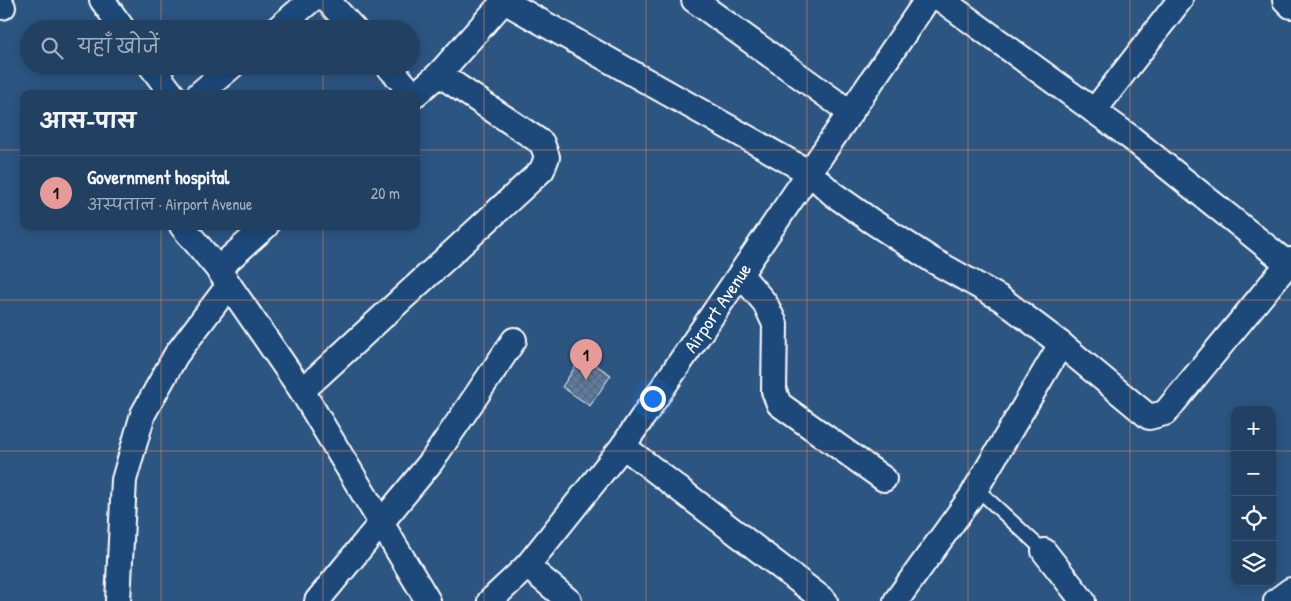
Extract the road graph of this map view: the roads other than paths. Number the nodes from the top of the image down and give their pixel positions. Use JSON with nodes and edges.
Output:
{"nodes":[{"id":1,"x":102,"y":0,"type":"edge"},
{"id":2,"x":311,"y":0,"type":"edge"},
{"id":3,"x":327,"y":0,"type":"edge"},
{"id":4,"x":694,"y":0,"type":"edge"},
{"id":5,"x":1180,"y":0,"type":"edge"},
{"id":6,"x":1285,"y":0,"type":"edge"},
{"id":7,"x":504,"y":1,"type":"edge"},
{"id":8,"x":929,"y":1,"type":"edge"},
{"id":9,"x":1291,"y":6,"type":"edge"},
{"id":10,"x":116,"y":20,"type":"edge"},
{"id":11,"x":288,"y":20,"type":"edge"},
{"id":12,"x":346,"y":20,"type":"edge"},
{"id":13,"x":439,"y":74,"type":"junction"},
{"id":14,"x":158,"y":75,"type":"edge"},
{"id":15,"x":221,"y":75,"type":"edge"},
{"id":16,"x":397,"y":75,"type":"edge"},
{"id":17,"x":169,"y":90,"type":"edge"},
{"id":18,"x":204,"y":90,"type":"edge"},
{"id":19,"x":411,"y":90,"type":"edge"},
{"id":20,"x":420,"y":90,"type":"edge"},
{"id":21,"x":1094,"y":111,"type":"junction"},
{"id":22,"x":851,"y":113,"type":"junction"},
{"id":23,"x":810,"y":173,"type":"junction"},
{"id":24,"x":185,"y":230,"type":"edge"},
{"id":25,"x":263,"y":230,"type":"edge"},
{"id":26,"x":1289,"y":262,"type":"edge"},
{"id":27,"x":741,"y":274,"type":"junction"},
{"id":28,"x":223,"y":277,"type":"junction"},
{"id":29,"x":514,"y":340,"type":"dead end"},
{"id":30,"x":1062,"y":344,"type":"junction"},
{"id":31,"x":302,"y":391,"type":"junction"},
{"id":32,"x":623,"y":446,"type":"junction"},
{"id":33,"x":884,"y":479,"type":"dead end"},
{"id":34,"x":976,"y":488,"type":"junction"},
{"id":35,"x":381,"y":523,"type":"junction"},
{"id":36,"x":1044,"y":551,"type":"joint"},
{"id":37,"x":527,"y":566,"type":"junction"},
{"id":38,"x":1291,"y":590,"type":"edge"},
{"id":39,"x":812,"y":597,"type":"edge"},
{"id":40,"x":118,"y":601,"type":"edge"},
{"id":41,"x":317,"y":601,"type":"edge"},
{"id":42,"x":428,"y":601,"type":"edge"},
{"id":43,"x":490,"y":601,"type":"edge"},
{"id":44,"x":569,"y":601,"type":"edge"},
{"id":45,"x":896,"y":601,"type":"edge"},
{"id":46,"x":1083,"y":601,"type":"edge"},
{"id":47,"x":1276,"y":601,"type":"edge"},
{"id":48,"x":1288,"y":601,"type":"edge"}],
"edges":[{"from":1,"to":10,"type":"street"},
{"from":2,"to":11,"type":"street"},
{"from":3,"to":12,"type":"street"},
{"from":4,"to":22,"type":"street"},
{"from":5,"to":21,"type":"street"},
{"from":6,"to":9,"type":"street"},
{"from":7,"to":13,"type":"street"},
{"from":7,"to":23,"type":"street"},
{"from":8,"to":21,"type":"street"},
{"from":8,"to":22,"type":"street","name":"Airport Avenue"},
{"from":13,"to":20,"type":"street"},
{"from":13,"to":31,"type":"street"},
{"from":14,"to":17,"type":"street"},
{"from":15,"to":18,"type":"street"},
{"from":16,"to":19,"type":"street"},
{"from":21,"to":26,"type":"street"},
{"from":22,"to":23,"type":"street","name":"Airport Avenue"},
{"from":23,"to":27,"type":"street","name":"Airport Avenue"},
{"from":23,"to":30,"type":"street"},
{"from":24,"to":28,"type":"street"},
{"from":25,"to":28,"type":"street"},
{"from":26,"to":30,"type":"street"},
{"from":27,"to":32,"type":"street","name":"Airport Avenue"},
{"from":27,"to":33,"type":"street"},
{"from":28,"to":31,"type":"street"},
{"from":28,"to":40,"type":"street"},
{"from":29,"to":35,"type":"street"},
{"from":30,"to":34,"type":"street"},
{"from":31,"to":35,"type":"street"},
{"from":32,"to":37,"type":"street","name":"Airport Avenue"},
{"from":32,"to":39,"type":"street"},
{"from":34,"to":36,"type":"lane"},
{"from":34,"to":45,"type":"street"},
{"from":35,"to":41,"type":"street"},
{"from":35,"to":42,"type":"street"},
{"from":36,"to":46,"type":"street"},
{"from":37,"to":43,"type":"street","name":"Airport Avenue"},
{"from":37,"to":44,"type":"street"},
{"from":38,"to":47,"type":"street"},
{"from":38,"to":48,"type":"street"}]}
